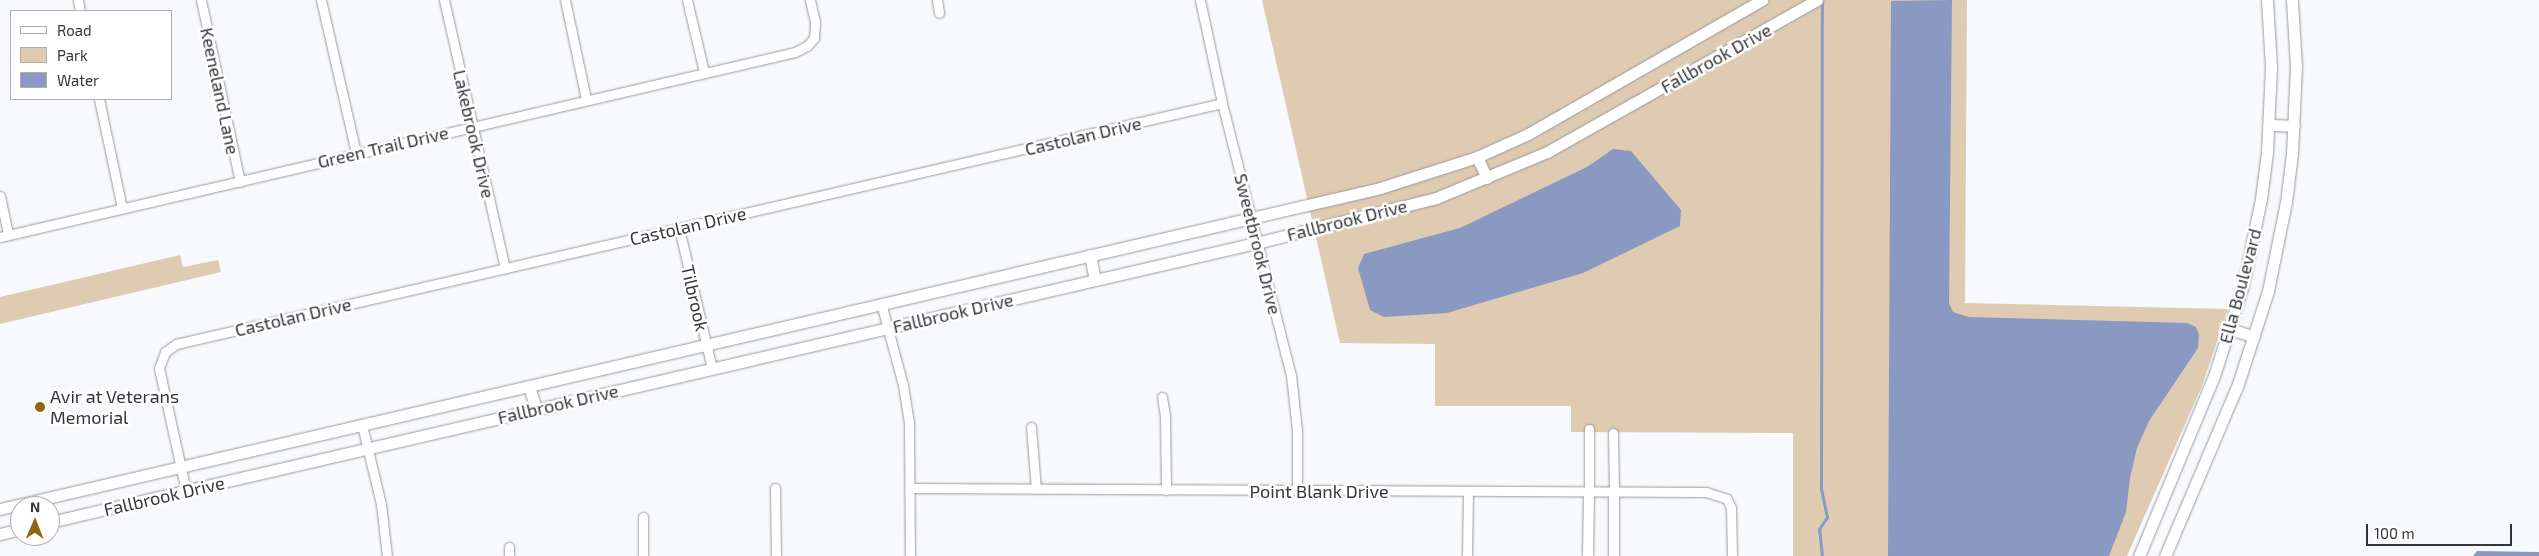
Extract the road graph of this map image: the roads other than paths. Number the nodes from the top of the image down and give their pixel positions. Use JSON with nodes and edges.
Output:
{"nodes":[{"id":1,"x":200,"y":0,"type":"edge"},
{"id":2,"x":321,"y":0,"type":"edge"},
{"id":3,"x":444,"y":0,"type":"edge"},
{"id":4,"x":565,"y":0,"type":"edge"},
{"id":5,"x":687,"y":0,"type":"edge"},
{"id":6,"x":810,"y":0,"type":"edge"},
{"id":7,"x":937,"y":0,"type":"edge"},
{"id":8,"x":1200,"y":0,"type":"edge"},
{"id":9,"x":1762,"y":0,"type":"edge"},
{"id":10,"x":1817,"y":0,"type":"edge"},
{"id":11,"x":2267,"y":0,"type":"edge"},
{"id":12,"x":2292,"y":0,"type":"edge"},
{"id":13,"x":940,"y":12,"type":"dead end"},
{"id":14,"x":704,"y":72,"type":"junction"},
{"id":15,"x":586,"y":99,"type":"junction"},
{"id":16,"x":99,"y":100,"type":"edge"},
{"id":17,"x":1222,"y":103,"type":"junction"},
{"id":18,"x":2270,"y":125,"type":"junction"},
{"id":19,"x":472,"y":126,"type":"junction"},
{"id":20,"x":2294,"y":126,"type":"junction"},
{"id":21,"x":356,"y":153,"type":"junction"},
{"id":22,"x":1477,"y":157,"type":"junction"},
{"id":23,"x":1487,"y":178,"type":"junction"},
{"id":24,"x":240,"y":182,"type":"junction"},
{"id":25,"x":0,"y":196,"type":"edge"},
{"id":26,"x":122,"y":208,"type":"junction"},
{"id":27,"x":1251,"y":220,"type":"junction"},
{"id":28,"x":678,"y":228,"type":"junction"},
{"id":29,"x":4,"y":236,"type":"edge"},
{"id":30,"x":1256,"y":243,"type":"junction"},
{"id":31,"x":1090,"y":256,"type":"junction"},
{"id":32,"x":505,"y":268,"type":"junction"},
{"id":33,"x":1096,"y":280,"type":"junction"},
{"id":34,"x":881,"y":303,"type":"junction"},
{"id":35,"x":888,"y":328,"type":"junction"},
{"id":36,"x":2231,"y":330,"type":"junction"},
{"id":37,"x":2254,"y":337,"type":"junction"},
{"id":38,"x":706,"y":346,"type":"junction"},
{"id":39,"x":712,"y":369,"type":"junction"},
{"id":40,"x":529,"y":386,"type":"junction"},
{"id":41,"x":1162,"y":397,"type":"dead end"},
{"id":42,"x":536,"y":409,"type":"junction"},
{"id":43,"x":362,"y":425,"type":"junction"},
{"id":44,"x":1031,"y":427,"type":"dead end"},
{"id":45,"x":1589,"y":429,"type":"dead end"},
{"id":46,"x":1613,"y":433,"type":"dead end"},
{"id":47,"x":367,"y":449,"type":"junction"},
{"id":48,"x":181,"y":467,"type":"junction"},
{"id":49,"x":775,"y":488,"type":"dead end"},
{"id":50,"x":910,"y":488,"type":"junction"},
{"id":51,"x":1036,"y":488,"type":"junction"},
{"id":52,"x":1166,"y":490,"type":"junction"},
{"id":53,"x":1298,"y":490,"type":"junction"},
{"id":54,"x":186,"y":491,"type":"junction"},
{"id":55,"x":1468,"y":492,"type":"junction"},
{"id":56,"x":1589,"y":492,"type":"junction"},
{"id":57,"x":1614,"y":492,"type":"junction"},
{"id":58,"x":60,"y":498,"type":"edge"},
{"id":59,"x":643,"y":517,"type":"dead end"},
{"id":60,"x":60,"y":518,"type":"edge"},
{"id":61,"x":387,"y":556,"type":"edge"},
{"id":62,"x":643,"y":556,"type":"edge"},
{"id":63,"x":776,"y":556,"type":"edge"},
{"id":64,"x":910,"y":556,"type":"edge"},
{"id":65,"x":1467,"y":556,"type":"edge"},
{"id":66,"x":1588,"y":556,"type":"edge"},
{"id":67,"x":1614,"y":556,"type":"edge"},
{"id":68,"x":1732,"y":556,"type":"edge"},
{"id":69,"x":2139,"y":556,"type":"edge"},
{"id":70,"x":2166,"y":556,"type":"edge"}],
"edges":[{"from":1,"to":24,"type":"street","name":"Keeneland Lane"},
{"from":2,"to":21,"type":"street"},
{"from":3,"to":19,"type":"street","name":"Lakebrook Drive"},
{"from":4,"to":15,"type":"street"},
{"from":5,"to":14,"type":"street"},
{"from":6,"to":14,"type":"street","name":"Green Trail Drive"},
{"from":7,"to":13,"type":"street"},
{"from":8,"to":17,"type":"street","name":"Sweetbrook Drive"},
{"from":9,"to":22,"type":"main road","name":"Fallbrook Drive"},
{"from":10,"to":23,"type":"main road","name":"Fallbrook Drive"},
{"from":11,"to":18,"type":"main road","name":"Ella Boulevard"},
{"from":12,"to":20,"type":"main road","name":"Ella Boulevard"},
{"from":14,"to":15,"type":"street","name":"Green Trail Drive"},
{"from":15,"to":19,"type":"street","name":"Green Trail Drive"},
{"from":16,"to":26,"type":"street"},
{"from":17,"to":27,"type":"street","name":"Sweetbrook Drive"},
{"from":17,"to":28,"type":"street","name":"Castolan Drive"},
{"from":18,"to":20,"type":"main road"},
{"from":18,"to":36,"type":"main road","name":"Ella Boulevard"},
{"from":19,"to":21,"type":"street","name":"Green Trail Drive"},
{"from":19,"to":32,"type":"street","name":"Lakebrook Drive"},
{"from":20,"to":37,"type":"main road","name":"Ella Boulevard"},
{"from":21,"to":24,"type":"street","name":"Green Trail Drive"},
{"from":22,"to":23,"type":"main road"},
{"from":22,"to":27,"type":"main road","name":"Fallbrook Drive"},
{"from":23,"to":30,"type":"main road","name":"Fallbrook Drive"},
{"from":24,"to":26,"type":"street","name":"Green Trail Drive"},
{"from":25,"to":29,"type":"street"},
{"from":26,"to":29,"type":"street","name":"Green Trail Drive"},
{"from":27,"to":30,"type":"street","name":"Sweetbrook Drive"},
{"from":27,"to":31,"type":"main road","name":"Fallbrook Drive"},
{"from":28,"to":32,"type":"street","name":"Castolan Drive"},
{"from":28,"to":38,"type":"street","name":"Tilbrook"},
{"from":30,"to":33,"type":"main road","name":"Fallbrook Drive"},
{"from":30,"to":53,"type":"street","name":"Sweetbrook Drive"},
{"from":31,"to":33,"type":"main road"},
{"from":31,"to":34,"type":"main road","name":"Fallbrook Drive"},
{"from":32,"to":48,"type":"street","name":"Castolan Drive"},
{"from":33,"to":35,"type":"main road","name":"Fallbrook Drive"},
{"from":34,"to":35,"type":"street"},
{"from":34,"to":38,"type":"main road","name":"Fallbrook Drive"},
{"from":35,"to":39,"type":"main road","name":"Fallbrook Drive"},
{"from":35,"to":50,"type":"street"},
{"from":36,"to":37,"type":"main road"},
{"from":36,"to":69,"type":"main road","name":"Ella Boulevard"},
{"from":37,"to":70,"type":"main road","name":"Ella Boulevard"},
{"from":38,"to":39,"type":"street","name":"Tilbrook"},
{"from":38,"to":40,"type":"main road","name":"Fallbrook Drive"},
{"from":39,"to":42,"type":"main road","name":"Fallbrook Drive"},
{"from":40,"to":42,"type":"main road"},
{"from":40,"to":43,"type":"main road","name":"Fallbrook Drive"},
{"from":41,"to":52,"type":"street"},
{"from":42,"to":47,"type":"main road","name":"Fallbrook Drive"},
{"from":43,"to":47,"type":"street"},
{"from":43,"to":48,"type":"main road","name":"Fallbrook Drive"},
{"from":44,"to":51,"type":"street"},
{"from":45,"to":56,"type":"street"},
{"from":46,"to":57,"type":"street"},
{"from":47,"to":54,"type":"main road","name":"Fallbrook Drive"},
{"from":47,"to":61,"type":"street"},
{"from":48,"to":54,"type":"street"},
{"from":48,"to":58,"type":"main road","name":"Fallbrook Drive"},
{"from":49,"to":63,"type":"street"},
{"from":50,"to":51,"type":"street","name":"Point Blank Drive"},
{"from":50,"to":64,"type":"street"},
{"from":51,"to":52,"type":"street","name":"Point Blank Drive"},
{"from":52,"to":53,"type":"street","name":"Point Blank Drive"},
{"from":53,"to":55,"type":"street","name":"Point Blank Drive"},
{"from":54,"to":60,"type":"main road","name":"Fallbrook Drive"},
{"from":55,"to":56,"type":"street","name":"Point Blank Drive"},
{"from":55,"to":65,"type":"street"},
{"from":56,"to":57,"type":"street","name":"Point Blank Drive"},
{"from":56,"to":66,"type":"street"},
{"from":57,"to":67,"type":"street"},
{"from":57,"to":68,"type":"street","name":"Point Blank Drive"},
{"from":59,"to":62,"type":"street"}]}
